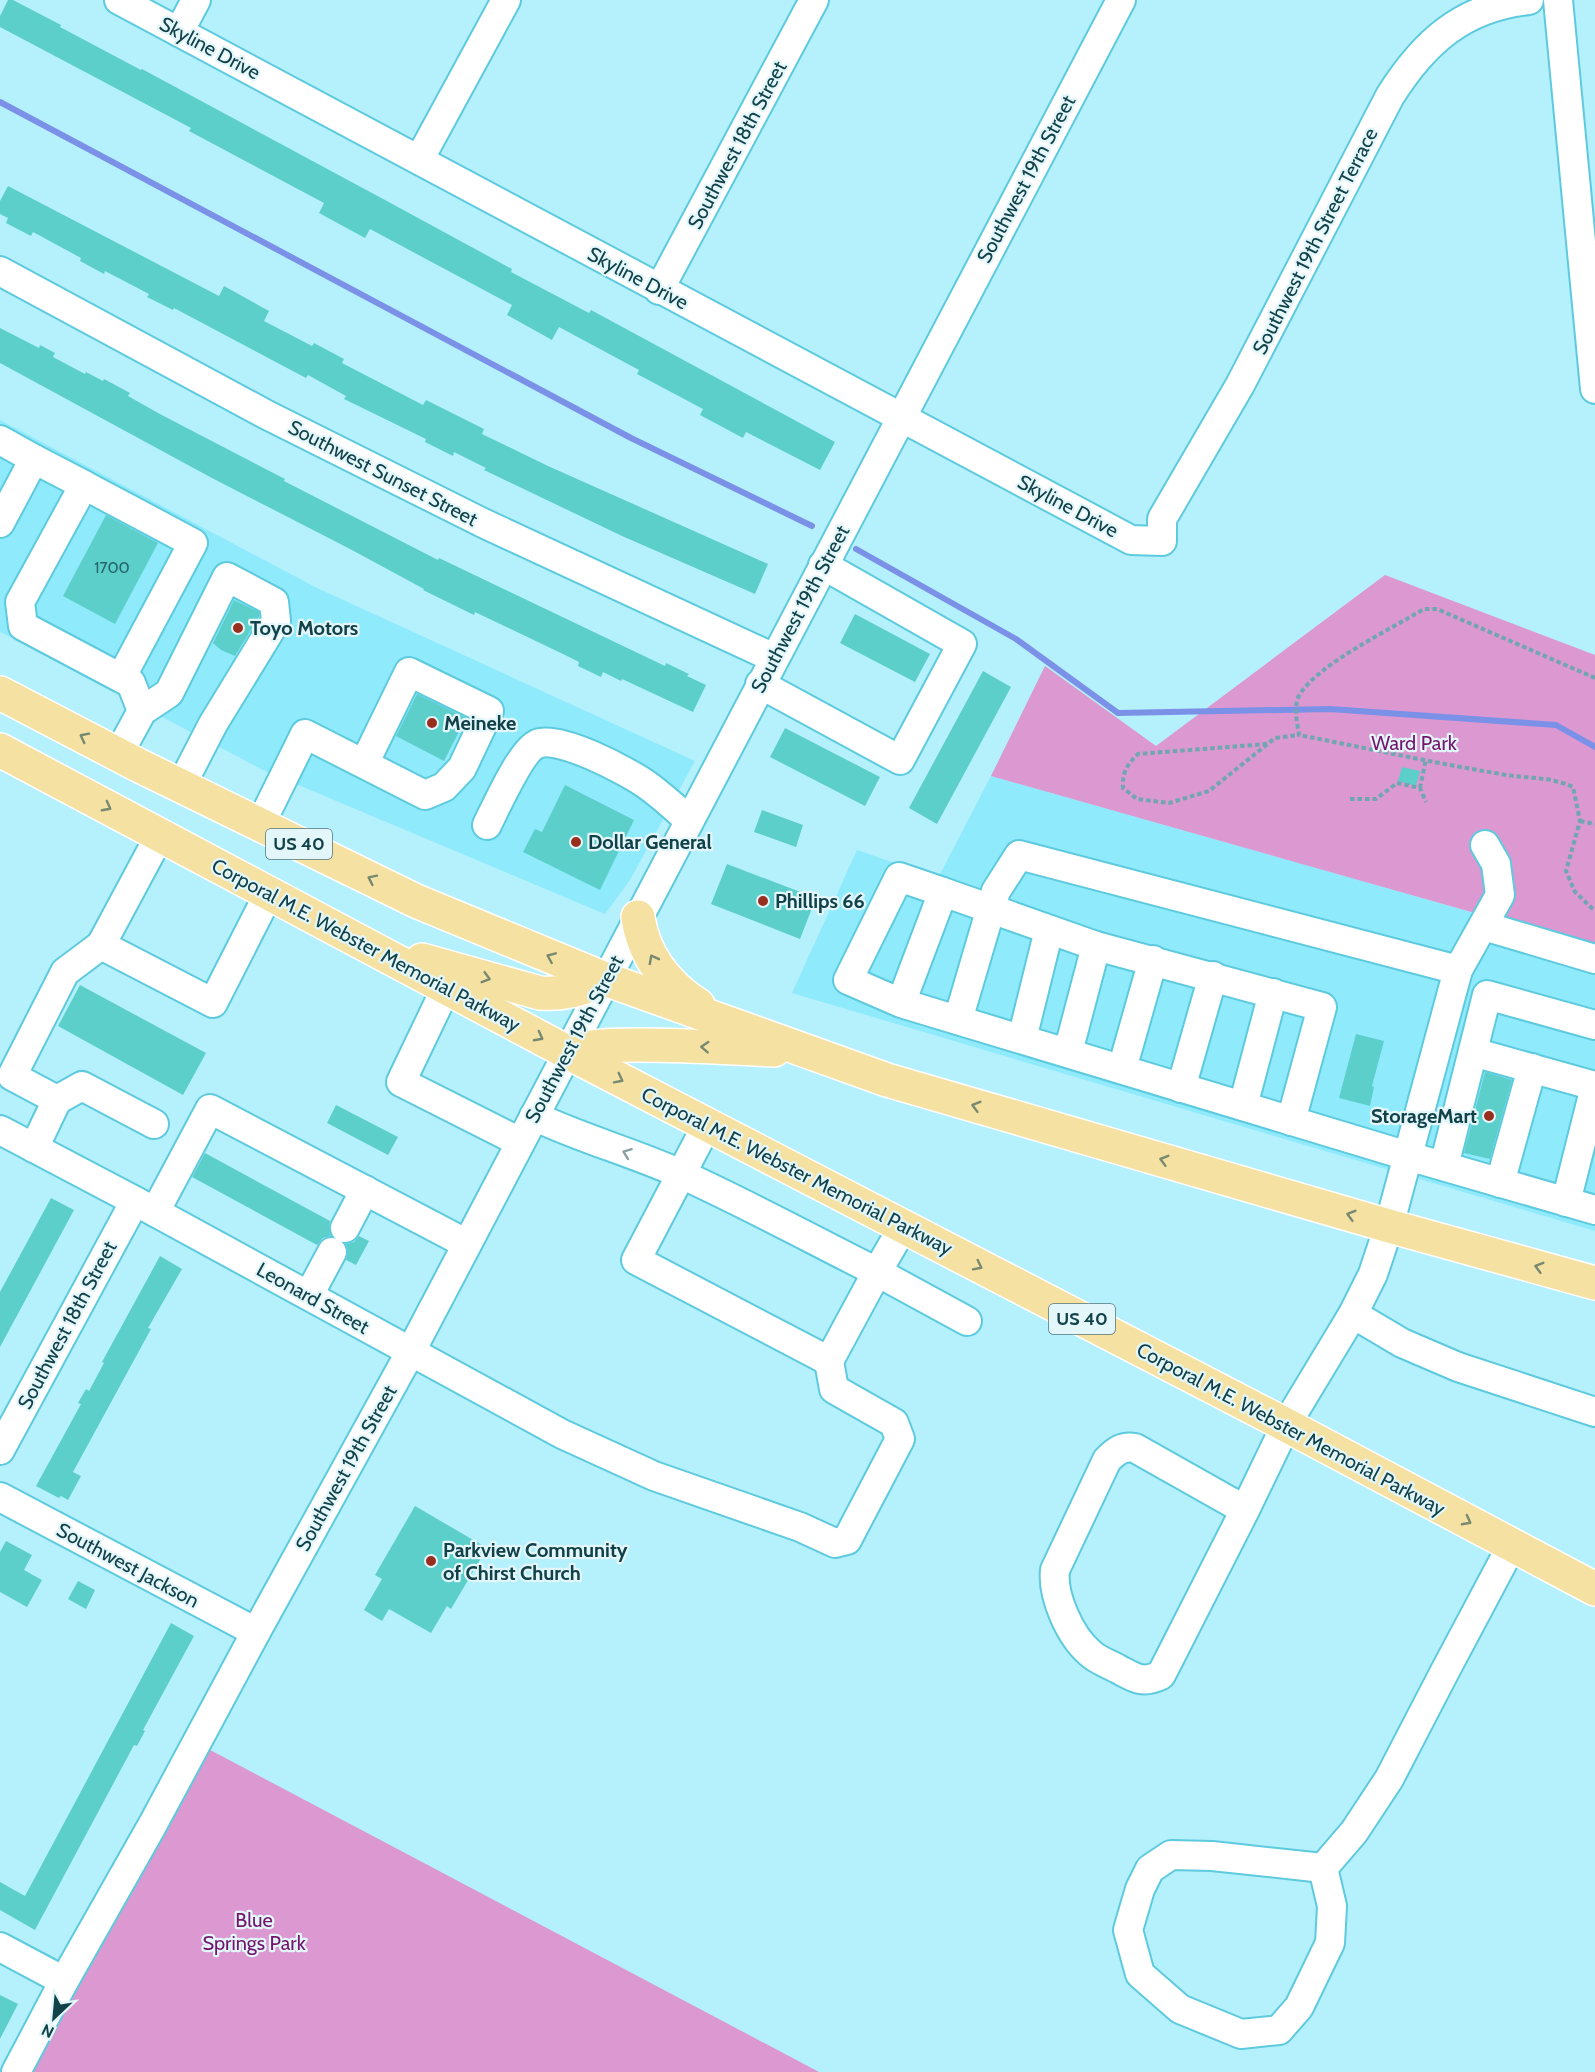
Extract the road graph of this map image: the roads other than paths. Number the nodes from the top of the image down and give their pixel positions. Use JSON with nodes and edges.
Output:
{"nodes":[{"id":1,"x":119,"y":0,"type":"edge"},
{"id":2,"x":196,"y":0,"type":"edge"},
{"id":3,"x":506,"y":0,"type":"edge"},
{"id":4,"x":814,"y":0,"type":"edge"},
{"id":5,"x":1121,"y":0,"type":"edge"},
{"id":6,"x":1528,"y":0,"type":"edge"},
{"id":7,"x":1558,"y":0,"type":"edge"},
{"id":8,"x":179,"y":32,"type":"junction"},
{"id":9,"x":419,"y":160,"type":"junction"},
{"id":10,"x":0,"y":271,"type":"edge"},
{"id":11,"x":659,"y":290,"type":"junction"},
{"id":12,"x":1595,"y":389,"type":"edge"},
{"id":13,"x":901,"y":417,"type":"junction"},
{"id":14,"x":0,"y":440,"type":"edge"},
{"id":15,"x":34,"y":459,"type":"junction"},
{"id":16,"x":84,"y":485,"type":"junction"},
{"id":17,"x":0,"y":524,"type":"edge"},
{"id":18,"x":1162,"y":541,"type":"joint"},
{"id":19,"x":823,"y":565,"type":"junction"},
{"id":20,"x":10,"y":596,"type":"edge"},
{"id":21,"x":774,"y":658,"type":"junction"},
{"id":22,"x":121,"y":678,"type":"junction"},
{"id":23,"x":760,"y":684,"type":"junction"},
{"id":24,"x":0,"y":693,"type":"edge"},
{"id":25,"x":142,"y":711,"type":"junction"},
{"id":26,"x":118,"y":755,"type":"junction"},
{"id":27,"x":3,"y":758,"type":"edge"},
{"id":28,"x":364,"y":764,"type":"junction"},
{"id":29,"x":181,"y":786,"type":"junction"},
{"id":30,"x":689,"y":820,"type":"junction"},
{"id":31,"x":260,"y":825,"type":"junction"},
{"id":32,"x":487,"y":825,"type":"dead end"},
{"id":33,"x":160,"y":835,"type":"junction"},
{"id":34,"x":1485,"y":845,"type":"dead end"},
{"id":35,"x":943,"y":892,"type":"junction"},
{"id":36,"x":269,"y":893,"type":"junction"},
{"id":37,"x":991,"y":908,"type":"junction"},
{"id":38,"x":638,"y":917,"type":"junction"},
{"id":39,"x":1484,"y":926,"type":"junction"},
{"id":40,"x":1049,"y":930,"type":"junction"},
{"id":41,"x":101,"y":945,"type":"junction"},
{"id":42,"x":368,"y":946,"type":"junction"},
{"id":43,"x":1096,"y":946,"type":"junction"},
{"id":44,"x":1153,"y":960,"type":"junction"},
{"id":45,"x":1595,"y":960,"type":"edge"},
{"id":46,"x":1458,"y":970,"type":"junction"},
{"id":47,"x":1213,"y":976,"type":"junction"},
{"id":48,"x":605,"y":980,"type":"junction"},
{"id":49,"x":446,"y":988,"type":"junction"},
{"id":50,"x":1273,"y":993,"type":"junction"},
{"id":51,"x":901,"y":1003,"type":"junction"},
{"id":52,"x":958,"y":1020,"type":"junction"},
{"id":53,"x":727,"y":1023,"type":"junction"},
{"id":54,"x":1595,"y":1025,"type":"edge"},
{"id":55,"x":1022,"y":1039,"type":"junction"},
{"id":56,"x":806,"y":1051,"type":"junction"},
{"id":57,"x":567,"y":1052,"type":"junction"},
{"id":58,"x":1068,"y":1052,"type":"junction"},
{"id":59,"x":1473,"y":1052,"type":"junction"},
{"id":60,"x":1532,"y":1068,"type":"junction"},
{"id":61,"x":1122,"y":1069,"type":"junction"},
{"id":62,"x":1595,"y":1086,"type":"edge"},
{"id":63,"x":1181,"y":1088,"type":"junction"},
{"id":64,"x":57,"y":1100,"type":"junction"},
{"id":65,"x":1243,"y":1106,"type":"junction"},
{"id":66,"x":534,"y":1116,"type":"junction"},
{"id":67,"x":1291,"y":1121,"type":"junction"},
{"id":68,"x":154,"y":1124,"type":"dead end"},
{"id":69,"x":707,"y":1125,"type":"junction"},
{"id":70,"x":0,"y":1130,"type":"edge"},
{"id":71,"x":520,"y":1142,"type":"junction"},
{"id":72,"x":34,"y":1148,"type":"junction"},
{"id":73,"x":1408,"y":1156,"type":"junction"},
{"id":74,"x":1444,"y":1166,"type":"junction"},
{"id":75,"x":682,"y":1174,"type":"junction"},
{"id":76,"x":1500,"y":1183,"type":"junction"},
{"id":77,"x":365,"y":1190,"type":"junction"},
{"id":78,"x":1566,"y":1202,"type":"junction"},
{"id":79,"x":145,"y":1206,"type":"junction"},
{"id":80,"x":1595,"y":1210,"type":"edge"},
{"id":81,"x":1389,"y":1226,"type":"junction"},
{"id":82,"x":903,"y":1227,"type":"junction"},
{"id":83,"x":467,"y":1244,"type":"junction"},
{"id":84,"x":877,"y":1272,"type":"junction"},
{"id":85,"x":1595,"y":1283,"type":"edge"},
{"id":86,"x":309,"y":1295,"type":"junction"},
{"id":87,"x":1353,"y":1314,"type":"junction"},
{"id":88,"x":967,"y":1321,"type":"dead end"},
{"id":89,"x":411,"y":1351,"type":"junction"},
{"id":90,"x":829,"y":1361,"type":"junction"},
{"id":91,"x":1595,"y":1412,"type":"edge"},
{"id":92,"x":1286,"y":1425,"type":"junction"},
{"id":93,"x":0,"y":1450,"type":"edge"},
{"id":94,"x":0,"y":1497,"type":"edge"},
{"id":95,"x":1245,"y":1510,"type":"junction"},
{"id":96,"x":1512,"y":1545,"type":"junction"},
{"id":97,"x":1595,"y":1589,"type":"edge"},
{"id":98,"x":256,"y":1632,"type":"junction"},
{"id":99,"x":1323,"y":1868,"type":"junction"},
{"id":100,"x":0,"y":1947,"type":"edge"},
{"id":101,"x":64,"y":1981,"type":"junction"},
{"id":102,"x":16,"y":2072,"type":"edge"}],
"edges":[{"from":1,"to":8,"type":"street","name":"Skyline Drive"},
{"from":2,"to":8,"type":"street"},
{"from":3,"to":9,"type":"street"},
{"from":4,"to":11,"type":"street","name":"Southwest 18th Street"},
{"from":5,"to":13,"type":"street","name":"Southwest 19th Street"},
{"from":6,"to":18,"type":"street","name":"Southwest 19th Street Terrace"},
{"from":7,"to":12,"type":"street"},
{"from":8,"to":9,"type":"street","name":"Skyline Drive"},
{"from":9,"to":11,"type":"street","name":"Skyline Drive"},
{"from":10,"to":21,"type":"street","name":"Southwest Sunset Street"},
{"from":11,"to":13,"type":"street","name":"Skyline Drive"},
{"from":13,"to":18,"type":"street","name":"Skyline Drive"},
{"from":13,"to":19,"type":"street","name":"Southwest 19th Street"},
{"from":14,"to":15,"type":"street"},
{"from":15,"to":16,"type":"street"},
{"from":15,"to":17,"type":"street"},
{"from":16,"to":20,"type":"street"},
{"from":16,"to":22,"type":"street"},
{"from":19,"to":21,"type":"street","name":"Southwest 19th Street"},
{"from":19,"to":23,"type":"street"},
{"from":20,"to":22,"type":"street"},
{"from":21,"to":23,"type":"street","name":"Southwest 19th Street"},
{"from":22,"to":25,"type":"street"},
{"from":23,"to":30,"type":"street","name":"Southwest 19th Street"},
{"from":26,"to":24,"type":"main road","number":"US 40","one_way":true},
{"from":25,"to":26,"type":"street"},
{"from":25,"to":29,"type":"street"},
{"from":26,"to":29,"type":"main road","number":"US 40"},
{"from":27,"to":33,"type":"main road","name":"Corporal M.E. Webster Memorial Parkway","number":"US 40","one_way":true},
{"from":28,"to":28,"type":"street"},
{"from":28,"to":31,"type":"street"},
{"from":29,"to":31,"type":"main road","number":"US 40"},
{"from":30,"to":32,"type":"street"},
{"from":30,"to":38,"type":"street","name":"Southwest 19th Street"},
{"from":48,"to":31,"type":"main road","number":"US 40","one_way":true},
{"from":33,"to":36,"type":"main road","name":"Corporal M.E. Webster Memorial Parkway","number":"US 40"},
{"from":33,"to":41,"type":"street"},
{"from":34,"to":39,"type":"street"},
{"from":35,"to":37,"type":"street"},
{"from":35,"to":51,"type":"street"},
{"from":35,"to":51,"type":"street"},
{"from":36,"to":41,"type":"street"},
{"from":36,"to":42,"type":"main road","name":"Corporal M.E. Webster Memorial Parkway","number":"US 40"},
{"from":37,"to":40,"type":"street"},
{"from":37,"to":46,"type":"street"},
{"from":37,"to":52,"type":"street"},
{"from":38,"to":48,"type":"street","name":"Southwest 19th Street"},
{"from":53,"to":38,"type":"main road","one_way":true},
{"from":39,"to":45,"type":"street"},
{"from":39,"to":46,"type":"street"},
{"from":40,"to":43,"type":"street"},
{"from":40,"to":55,"type":"street"},
{"from":41,"to":64,"type":"street"},
{"from":42,"to":48,"type":"main road","one_way":true},
{"from":42,"to":49,"type":"main road","name":"Corporal M.E. Webster Memorial Parkway","number":"US 40"},
{"from":43,"to":44,"type":"street"},
{"from":43,"to":58,"type":"street"},
{"from":44,"to":47,"type":"street"},
{"from":44,"to":61,"type":"street"},
{"from":46,"to":73,"type":"street"},
{"from":47,"to":50,"type":"street"},
{"from":47,"to":63,"type":"street"},
{"from":48,"to":53,"type":"main road","number":"US 40"},
{"from":48,"to":57,"type":"street","name":"Southwest 19th Street"},
{"from":49,"to":57,"type":"main road","name":"Corporal M.E. Webster Memorial Parkway","number":"US 40","one_way":true},
{"from":49,"to":71,"type":"street"},
{"from":50,"to":65,"type":"street"},
{"from":50,"to":67,"type":"street"},
{"from":51,"to":52,"type":"street"},
{"from":52,"to":55,"type":"street"},
{"from":53,"to":56,"type":"main road","number":"US 40"},
{"from":54,"to":59,"type":"street"},
{"from":55,"to":58,"type":"street"},
{"from":56,"to":57,"type":"main road","one_way":true},
{"from":81,"to":56,"type":"main road","number":"US 40","one_way":true},
{"from":57,"to":66,"type":"street","name":"Southwest 19th Street"},
{"from":57,"to":69,"type":"main road","name":"Corporal M.E. Webster Memorial Parkway","number":"US 40","one_way":true},
{"from":58,"to":61,"type":"street"},
{"from":59,"to":60,"type":"street"},
{"from":59,"to":74,"type":"street"},
{"from":60,"to":62,"type":"street"},
{"from":60,"to":76,"type":"street"},
{"from":61,"to":63,"type":"street"},
{"from":62,"to":78,"type":"street"},
{"from":63,"to":65,"type":"street"},
{"from":64,"to":68,"type":"street"},
{"from":64,"to":72,"type":"street"},
{"from":65,"to":67,"type":"street"},
{"from":66,"to":71,"type":"street","name":"Southwest 19th Street"},
{"from":75,"to":66,"type":"street","one_way":true},
{"from":67,"to":73,"type":"street"},
{"from":69,"to":75,"type":"street"},
{"from":69,"to":82,"type":"main road","name":"Corporal M.E. Webster Memorial Parkway","number":"US 40"},
{"from":70,"to":72,"type":"street","name":"Leonard Street"},
{"from":71,"to":83,"type":"street","name":"Southwest 19th Street"},
{"from":72,"to":79,"type":"street","name":"Leonard Street"},
{"from":73,"to":74,"type":"street"},
{"from":73,"to":81,"type":"street"},
{"from":74,"to":76,"type":"street"},
{"from":75,"to":84,"type":"street"},
{"from":75,"to":90,"type":"street"},
{"from":76,"to":78,"type":"street"},
{"from":77,"to":79,"type":"street","name":"Southwest 18th Street"},
{"from":77,"to":83,"type":"street"},
{"from":77,"to":86,"type":"street"},
{"from":78,"to":80,"type":"street"},
{"from":79,"to":86,"type":"street","name":"Leonard Street"},
{"from":79,"to":93,"type":"street","name":"Southwest 18th Street"},
{"from":85,"to":81,"type":"main road","number":"US 40","one_way":true},
{"from":81,"to":87,"type":"street"},
{"from":82,"to":84,"type":"street"},
{"from":82,"to":92,"type":"main road","name":"Corporal M.E. Webster Memorial Parkway","number":"US 40","one_way":true},
{"from":83,"to":89,"type":"street","name":"Southwest 19th Street"},
{"from":84,"to":88,"type":"street"},
{"from":84,"to":90,"type":"street"},
{"from":86,"to":89,"type":"street","name":"Leonard Street"},
{"from":87,"to":91,"type":"street"},
{"from":87,"to":92,"type":"street"},
{"from":89,"to":90,"type":"street","name":"Leonard Street"},
{"from":89,"to":98,"type":"street","name":"Southwest 19th Street"},
{"from":92,"to":95,"type":"street"},
{"from":92,"to":96,"type":"main road","name":"Corporal M.E. Webster Memorial Parkway","number":"US 40","one_way":true},
{"from":94,"to":98,"type":"street","name":"Southwest Jackson"},
{"from":95,"to":95,"type":"street"},
{"from":96,"to":97,"type":"main road","name":"Corporal M.E. Webster Memorial Parkway","number":"US 40"},
{"from":96,"to":99,"type":"street"},
{"from":98,"to":101,"type":"street","name":"Southwest 19th Street"},
{"from":99,"to":99,"type":"street"},
{"from":100,"to":101,"type":"street"},
{"from":101,"to":102,"type":"street","name":"Southwest 19th Street"}]}
